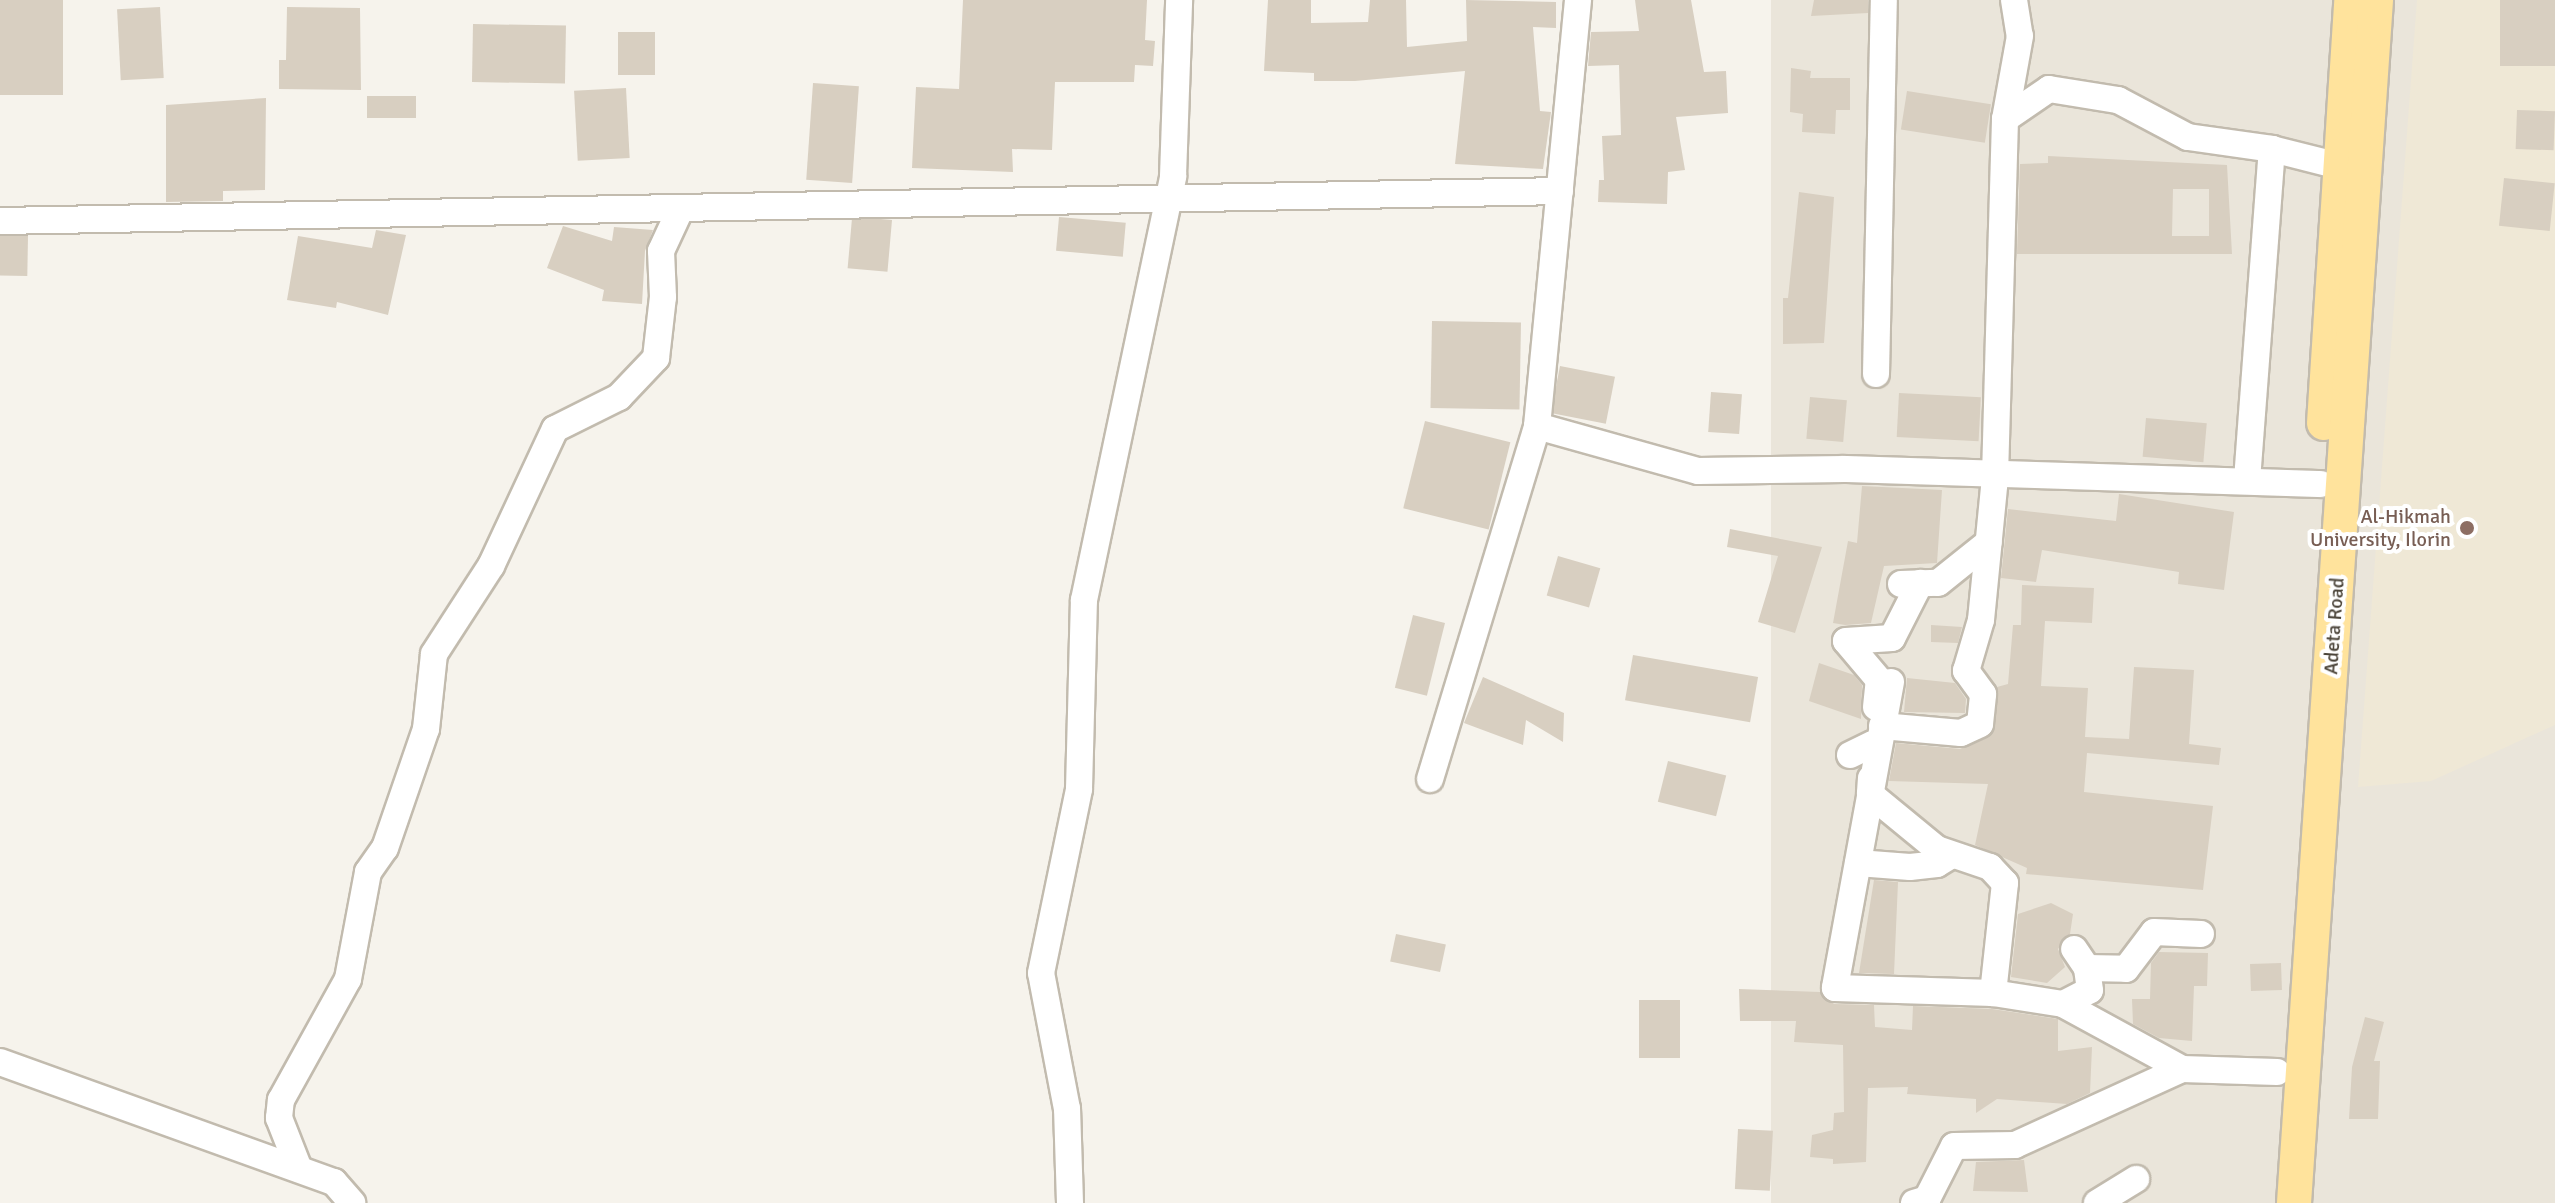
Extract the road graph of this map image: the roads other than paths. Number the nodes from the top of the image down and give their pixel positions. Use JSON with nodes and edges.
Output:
{"nodes":[{"id":1,"x":1179,"y":0,"type":"edge"},
{"id":2,"x":1578,"y":0,"type":"edge"},
{"id":3,"x":1884,"y":0,"type":"edge"},
{"id":4,"x":2014,"y":0,"type":"edge"},
{"id":5,"x":2351,"y":0,"type":"edge"},
{"id":6,"x":2376,"y":0,"type":"edge"},
{"id":7,"x":2005,"y":119,"type":"junction"},
{"id":8,"x":2272,"y":149,"type":"junction"},
{"id":9,"x":2339,"y":166,"type":"junction"},
{"id":10,"x":1560,"y":191,"type":"junction"},
{"id":11,"x":1168,"y":202,"type":"junction"},
{"id":12,"x":680,"y":210,"type":"junction"},
{"id":13,"x":0,"y":221,"type":"edge"},
{"id":14,"x":1876,"y":374,"type":"dead end"},
{"id":15,"x":1537,"y":426,"type":"junction"},
{"id":16,"x":1995,"y":477,"type":"junction"},
{"id":17,"x":2247,"y":480,"type":"junction"},
{"id":18,"x":2321,"y":484,"type":"junction"},
{"id":19,"x":1989,"y":542,"type":"junction"},
{"id":20,"x":1891,"y":682,"type":"dead end"},
{"id":21,"x":1869,"y":728,"type":"junction"},
{"id":22,"x":1430,"y":779,"type":"dead end"},
{"id":23,"x":1870,"y":794,"type":"junction"},
{"id":24,"x":1948,"y":857,"type":"junction"},
{"id":25,"x":1858,"y":863,"type":"junction"},
{"id":26,"x":2201,"y":934,"type":"dead end"},
{"id":27,"x":1993,"y":993,"type":"junction"},
{"id":28,"x":2063,"y":1004,"type":"junction"},
{"id":29,"x":0,"y":1062,"type":"edge"},
{"id":30,"x":2182,"y":1069,"type":"junction"},
{"id":31,"x":2277,"y":1072,"type":"junction"},
{"id":32,"x":299,"y":1169,"type":"junction"},
{"id":33,"x":2136,"y":1179,"type":"dead end"},
{"id":34,"x":1925,"y":1202,"type":"edge"},
{"id":35,"x":352,"y":1203,"type":"edge"},
{"id":36,"x":1070,"y":1203,"type":"edge"},
{"id":37,"x":2097,"y":1203,"type":"edge"},
{"id":38,"x":2271,"y":1203,"type":"edge"},
{"id":39,"x":2294,"y":1203,"type":"edge"}],
"edges":[{"from":1,"to":11,"type":"street"},
{"from":2,"to":10,"type":"street"},
{"from":3,"to":14,"type":"street"},
{"from":4,"to":7,"type":"street"},
{"from":5,"to":9,"type":"main road","name":"Adeta Road"},
{"from":6,"to":39,"type":"main road","name":"Adeta Road"},
{"from":7,"to":8,"type":"street"},
{"from":7,"to":16,"type":"street"},
{"from":8,"to":9,"type":"street"},
{"from":8,"to":17,"type":"street"},
{"from":9,"to":18,"type":"main road","name":"Adeta Road"},
{"from":10,"to":11,"type":"street"},
{"from":10,"to":15,"type":"street"},
{"from":11,"to":12,"type":"street"},
{"from":11,"to":36,"type":"street"},
{"from":12,"to":13,"type":"street"},
{"from":12,"to":32,"type":"street"},
{"from":15,"to":16,"type":"street"},
{"from":15,"to":22,"type":"street"},
{"from":16,"to":17,"type":"street"},
{"from":16,"to":19,"type":"street"},
{"from":17,"to":18,"type":"street"},
{"from":18,"to":31,"type":"main road","name":"Adeta Road"},
{"from":19,"to":21,"type":"street"},
{"from":19,"to":21,"type":"street"},
{"from":20,"to":21,"type":"street"},
{"from":21,"to":23,"type":"street"},
{"from":23,"to":24,"type":"street"},
{"from":23,"to":25,"type":"street"},
{"from":24,"to":25,"type":"street"},
{"from":24,"to":27,"type":"street"},
{"from":25,"to":27,"type":"street"},
{"from":26,"to":28,"type":"street"},
{"from":27,"to":28,"type":"street"},
{"from":28,"to":30,"type":"street"},
{"from":29,"to":32,"type":"street"},
{"from":30,"to":31,"type":"street"},
{"from":30,"to":34,"type":"street"},
{"from":31,"to":38,"type":"main road","name":"Adeta Road"},
{"from":32,"to":35,"type":"street"},
{"from":33,"to":37,"type":"street"}]}
